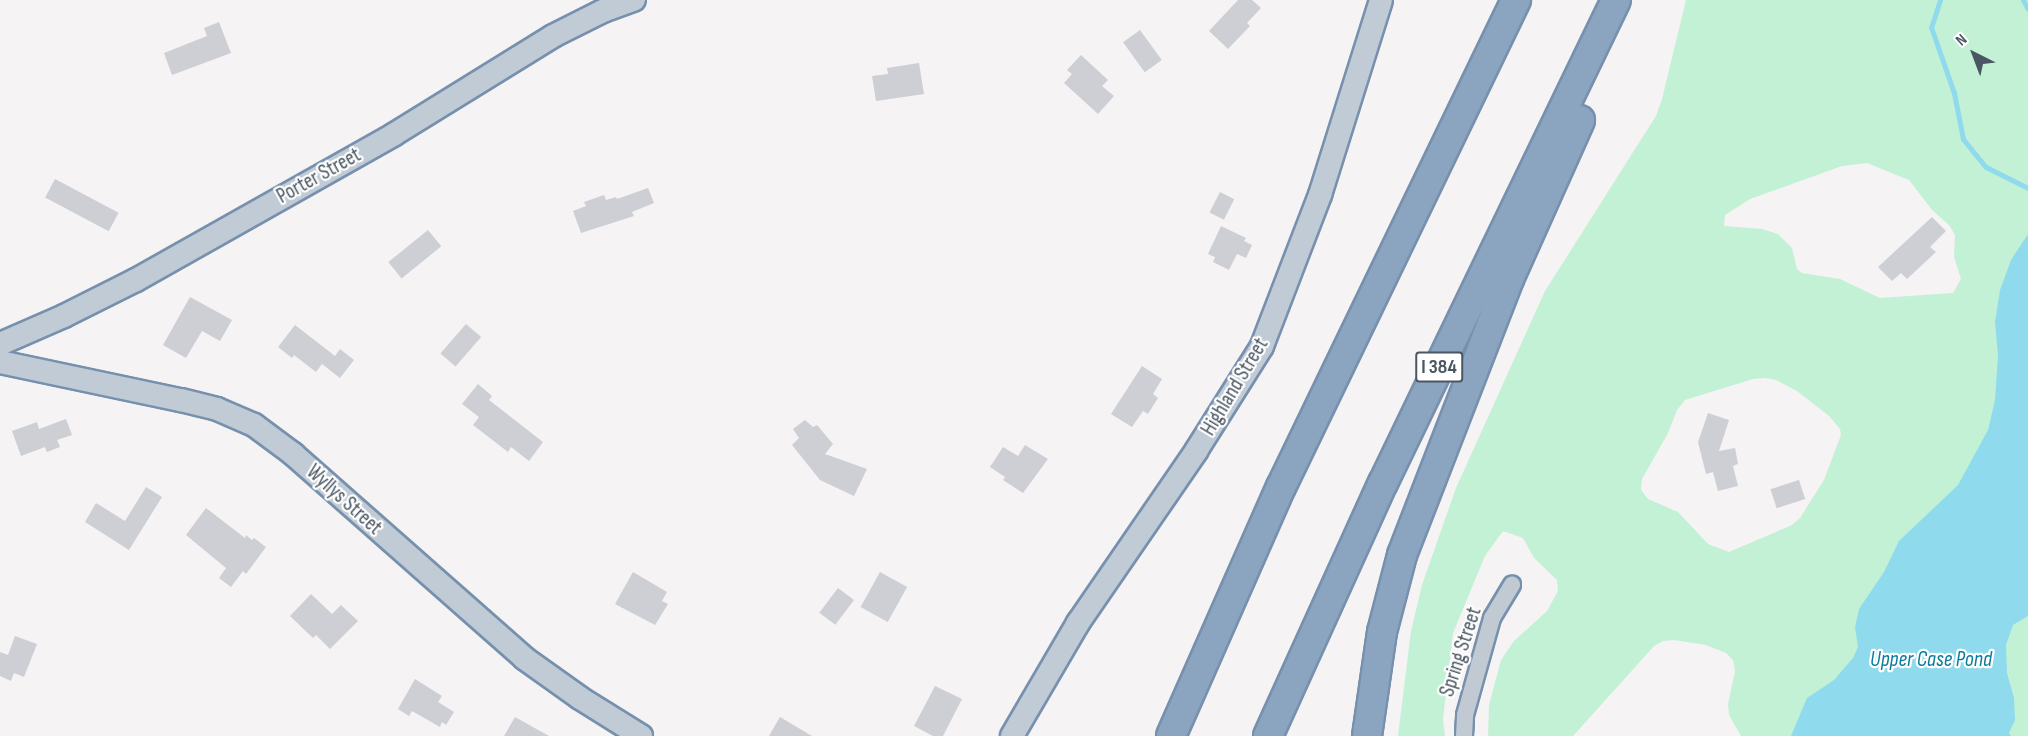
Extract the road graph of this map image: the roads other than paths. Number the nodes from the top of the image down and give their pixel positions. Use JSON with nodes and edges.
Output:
{"nodes":[{"id":1,"x":634,"y":0,"type":"edge"},
{"id":2,"x":1381,"y":0,"type":"edge"},
{"id":3,"x":1516,"y":0,"type":"edge"},
{"id":4,"x":1616,"y":0,"type":"edge"},
{"id":5,"x":1623,"y":0,"type":"edge"},
{"id":6,"x":0,"y":344,"type":"edge"},
{"id":7,"x":0,"y":362,"type":"edge"},
{"id":8,"x":1512,"y":585,"type":"dead end"},
{"id":9,"x":641,"y":736,"type":"edge"},
{"id":10,"x":1012,"y":736,"type":"edge"},
{"id":11,"x":1171,"y":736,"type":"edge"},
{"id":12,"x":1268,"y":736,"type":"edge"},
{"id":13,"x":1367,"y":736,"type":"edge"},
{"id":14,"x":1464,"y":736,"type":"edge"}],
"edges":[{"from":1,"to":6,"type":"street","name":"Porter Street"},
{"from":2,"to":10,"type":"street","name":"Highland Street"},
{"from":3,"to":11,"type":"highway"},
{"from":4,"to":12,"type":"highway","number":"I 384"},
{"from":5,"to":13,"type":"highway"},
{"from":7,"to":9,"type":"street","name":"Wyllys Street"},
{"from":8,"to":14,"type":"street","name":"Spring Street"}]}
